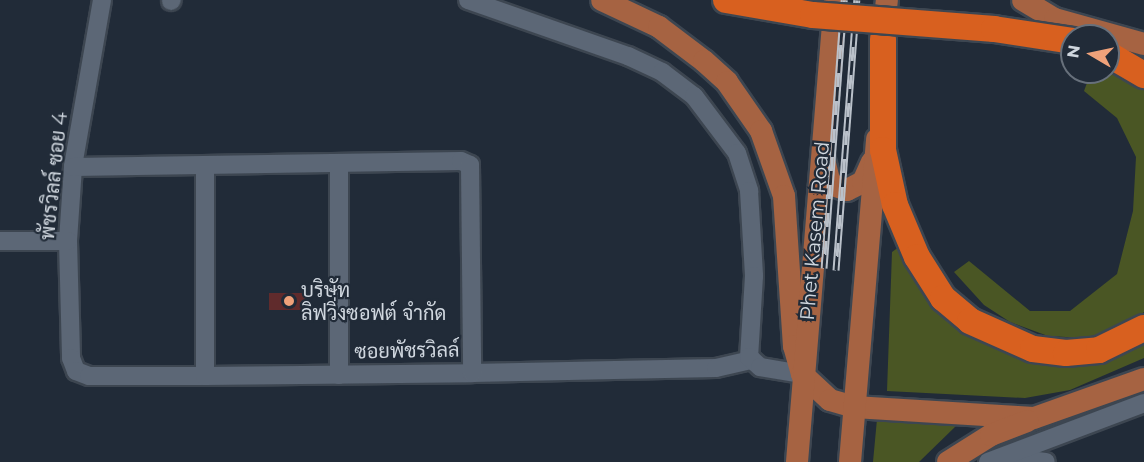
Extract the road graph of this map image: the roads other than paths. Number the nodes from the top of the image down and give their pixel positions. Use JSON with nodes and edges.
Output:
{"nodes":[{"id":1,"x":102,"y":0,"type":"edge"},
{"id":2,"x":468,"y":0,"type":"edge"},
{"id":3,"x":602,"y":0,"type":"edge"},
{"id":4,"x":726,"y":0,"type":"edge"},
{"id":5,"x":835,"y":0,"type":"edge"},
{"id":6,"x":886,"y":0,"type":"edge"},
{"id":7,"x":1023,"y":0,"type":"edge"},
{"id":8,"x":883,"y":39,"type":"junction"},
{"id":9,"x":1060,"y":39,"type":"edge"},
{"id":10,"x":1144,"y":44,"type":"edge"},
{"id":11,"x":1120,"y":61,"type":"edge"},
{"id":12,"x":1144,"y":75,"type":"edge"},
{"id":13,"x":822,"y":150,"type":"junction"},
{"id":14,"x":876,"y":153,"type":"junction"},
{"id":15,"x":339,"y":164,"type":"junction"},
{"id":16,"x":205,"y":166,"type":"junction"},
{"id":17,"x":73,"y":167,"type":"junction"},
{"id":18,"x":0,"y":241,"type":"edge"},
{"id":19,"x":68,"y":241,"type":"junction"},
{"id":20,"x":1140,"y":331,"type":"edge"},
{"id":21,"x":71,"y":358,"type":"joint"},
{"id":22,"x":752,"y":360,"type":"junction"},
{"id":23,"x":472,"y":373,"type":"junction"},
{"id":24,"x":802,"y":374,"type":"junction"},
{"id":25,"x":339,"y":375,"type":"junction"},
{"id":26,"x":204,"y":376,"type":"junction"},
{"id":27,"x":1144,"y":379,"type":"edge"},
{"id":28,"x":1144,"y":403,"type":"edge"},
{"id":29,"x":854,"y":407,"type":"junction"},
{"id":30,"x":1034,"y":418,"type":"junction"},
{"id":31,"x":992,"y":459,"type":"edge"},
{"id":32,"x":796,"y":462,"type":"edge"},
{"id":33,"x":850,"y":462,"type":"edge"},
{"id":34,"x":948,"y":462,"type":"edge"},
{"id":35,"x":1046,"y":462,"type":"edge"}],
"edges":[{"from":1,"to":17,"type":"street","name":"พัชรวิลล์ ซอย 4"},
{"from":2,"to":22,"type":"street"},
{"from":3,"to":24,"type":"main road"},
{"from":4,"to":9,"type":"highway","bridge":true},
{"from":5,"to":13,"type":"main road","name":"Phet Kasem Road"},
{"from":6,"to":8,"type":"main road"},
{"from":7,"to":10,"type":"main road"},
{"from":8,"to":14,"type":"main road"},
{"from":8,"to":20,"type":"highway"},
{"from":11,"to":12,"type":"highway"},
{"from":13,"to":14,"type":"main road"},
{"from":13,"to":24,"type":"main road","name":"Phet Kasem Road"},
{"from":14,"to":29,"type":"main road"},
{"from":15,"to":16,"type":"street"},
{"from":15,"to":23,"type":"street"},
{"from":15,"to":25,"type":"street"},
{"from":16,"to":17,"type":"street"},
{"from":16,"to":26,"type":"street"},
{"from":17,"to":19,"type":"street","name":"พัชรวิลล์ ซอย 4"},
{"from":18,"to":19,"type":"street"},
{"from":19,"to":21,"type":"street","name":"พัชรวิลล์ ซอย 4"},
{"from":21,"to":26,"type":"street","name":"ซอยพัชรวิลล์"},
{"from":22,"to":23,"type":"street","name":"ซอยพัชรวิลล์"},
{"from":22,"to":24,"type":"street"},
{"from":23,"to":25,"type":"street","name":"ซอยพัชรวิลล์"},
{"from":24,"to":29,"type":"main road"},
{"from":24,"to":32,"type":"main road","name":"Phet Kasem Road"},
{"from":25,"to":26,"type":"street","name":"ซอยพัชรวิลล์"},
{"from":27,"to":30,"type":"main road"},
{"from":28,"to":31,"type":"street"},
{"from":29,"to":30,"type":"main road"},
{"from":29,"to":33,"type":"main road"},
{"from":30,"to":34,"type":"main road"},
{"from":31,"to":35,"type":"street"}]}
